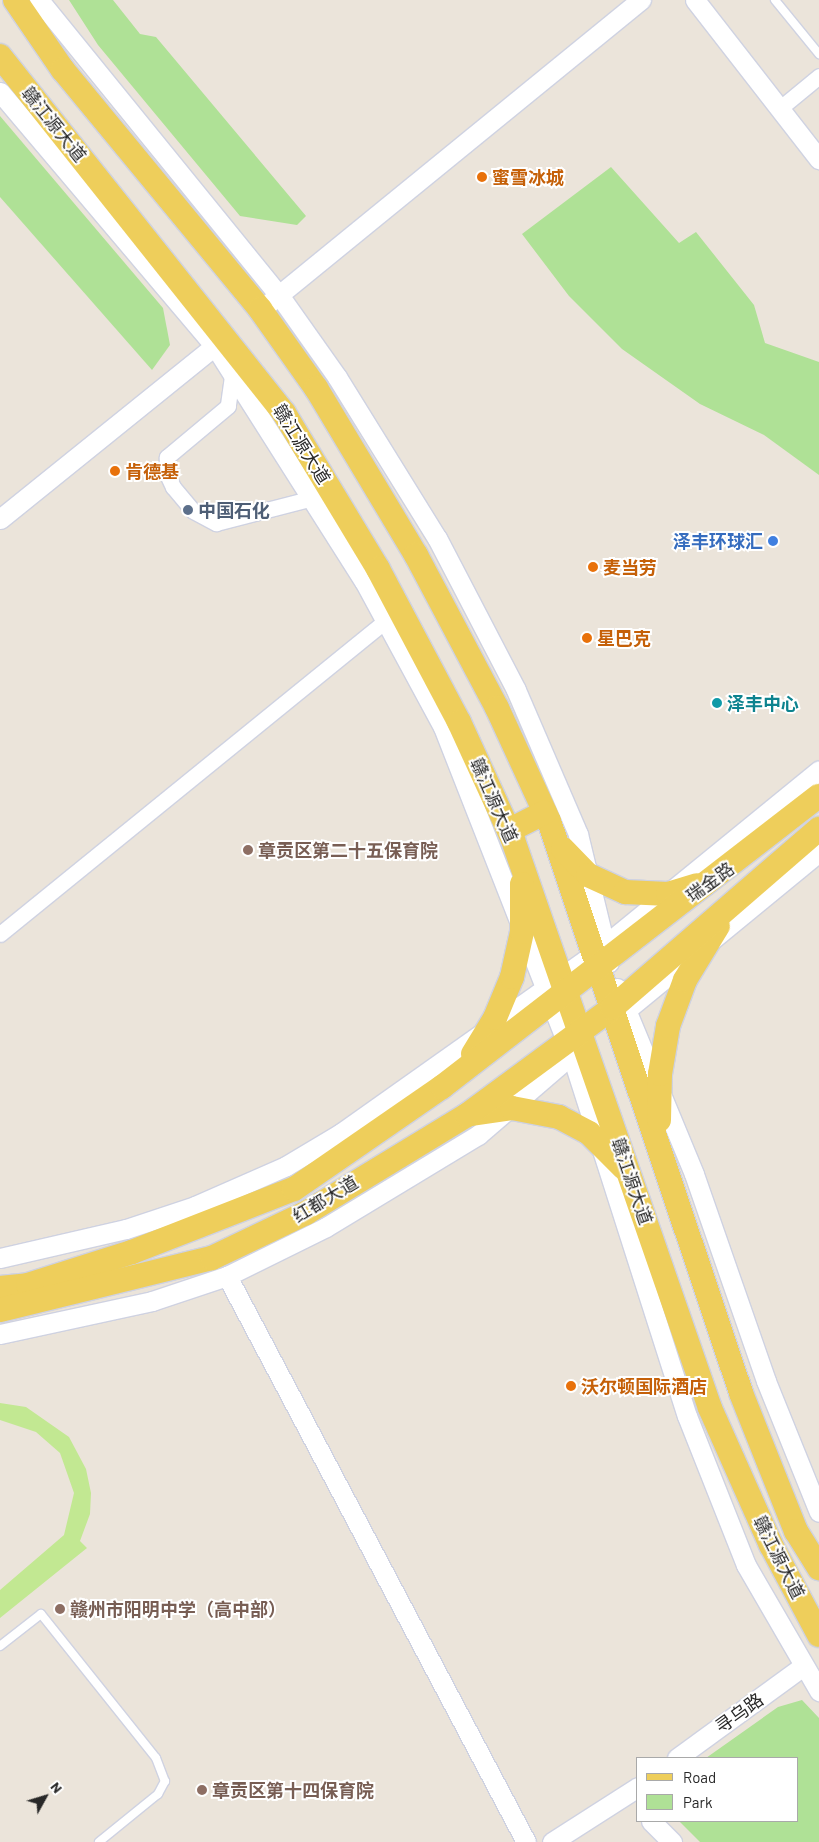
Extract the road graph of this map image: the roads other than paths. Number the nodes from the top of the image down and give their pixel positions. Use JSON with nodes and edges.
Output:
{"nodes":[{"id":1,"x":21,"y":0,"type":"edge"},
{"id":2,"x":641,"y":0,"type":"edge"},
{"id":3,"x":695,"y":0,"type":"edge"},
{"id":4,"x":775,"y":0,"type":"edge"},
{"id":5,"x":819,"y":54,"type":"edge"},
{"id":6,"x":0,"y":56,"type":"edge"},
{"id":7,"x":819,"y":76,"type":"edge"},
{"id":8,"x":0,"y":92,"type":"edge"},
{"id":9,"x":779,"y":109,"type":"junction"},
{"id":10,"x":819,"y":160,"type":"edge"},
{"id":11,"x":279,"y":295,"type":"junction"},
{"id":12,"x":260,"y":310,"type":"junction"},
{"id":13,"x":220,"y":341,"type":"junction"},
{"id":14,"x":232,"y":376,"type":"junction"},
{"id":15,"x":313,"y":498,"type":"junction"},
{"id":16,"x":0,"y":519,"type":"edge"},
{"id":17,"x":385,"y":621,"type":"junction"},
{"id":18,"x":819,"y":770,"type":"edge"},
{"id":19,"x":819,"y":796,"type":"edge"},
{"id":20,"x":547,"y":817,"type":"junction"},
{"id":21,"x":819,"y":828,"type":"edge"},
{"id":22,"x":512,"y":835,"type":"junction"},
{"id":23,"x":819,"y":852,"type":"edge"},
{"id":24,"x":728,"y":870,"type":"junction"},
{"id":25,"x":584,"y":871,"type":"junction"},
{"id":26,"x":742,"y":891,"type":"junction"},
{"id":27,"x":670,"y":893,"type":"junction"},
{"id":28,"x":522,"y":925,"type":"junction"},
{"id":29,"x":0,"y":934,"type":"edge"},
{"id":30,"x":700,"y":952,"type":"junction"},
{"id":31,"x":601,"y":956,"type":"junction"},
{"id":32,"x":556,"y":989,"type":"junction"},
{"id":33,"x":619,"y":1009,"type":"junction"},
{"id":34,"x":491,"y":1026,"type":"junction"},
{"id":35,"x":576,"y":1042,"type":"junction"},
{"id":36,"x":442,"y":1087,"type":"junction"},
{"id":37,"x":659,"y":1091,"type":"junction"},
{"id":38,"x":508,"y":1108,"type":"junction"},
{"id":39,"x":467,"y":1115,"type":"junction"},
{"id":40,"x":598,"y":1140,"type":"junction"},
{"id":41,"x":661,"y":1146,"type":"junction"},
{"id":42,"x":634,"y":1184,"type":"junction"},
{"id":43,"x":22,"y":1255,"type":"junction"},
{"id":44,"x":0,"y":1258,"type":"edge"},
{"id":45,"x":227,"y":1276,"type":"junction"},
{"id":46,"x":0,"y":1288,"type":"edge"},
{"id":47,"x":29,"y":1294,"type":"junction"},
{"id":48,"x":0,"y":1310,"type":"edge"},
{"id":49,"x":36,"y":1326,"type":"junction"},
{"id":50,"x":0,"y":1334,"type":"edge"},
{"id":51,"x":819,"y":1512,"type":"edge"},
{"id":52,"x":819,"y":1568,"type":"edge"},
{"id":53,"x":819,"y":1634,"type":"edge"},
{"id":54,"x":0,"y":1646,"type":"edge"},
{"id":55,"x":802,"y":1667,"type":"junction"},
{"id":56,"x":819,"y":1691,"type":"edge"},
{"id":57,"x":678,"y":1757,"type":"edge"},
{"id":58,"x":634,"y":1796,"type":"edge"},
{"id":59,"x":652,"y":1822,"type":"edge"},
{"id":60,"x":99,"y":1842,"type":"edge"},
{"id":61,"x":526,"y":1842,"type":"edge"},
{"id":62,"x":552,"y":1842,"type":"edge"},
{"id":63,"x":672,"y":1842,"type":"edge"}],
"edges":[{"from":1,"to":11,"type":"street"},
{"from":1,"to":12,"type":"main road","name":"赣江源大道"},
{"from":2,"to":11,"type":"street"},
{"from":3,"to":9,"type":"street"},
{"from":4,"to":5,"type":"lane"},
{"from":6,"to":13,"type":"main road","name":"赣江源大道"},
{"from":7,"to":9,"type":"street"},
{"from":8,"to":13,"type":"street"},
{"from":9,"to":10,"type":"street"},
{"from":11,"to":12,"type":"street"},
{"from":11,"to":25,"type":"street"},
{"from":12,"to":20,"type":"main road","name":"赣江源大道"},
{"from":13,"to":14,"type":"street"},
{"from":13,"to":16,"type":"street"},
{"from":13,"to":22,"type":"main road","name":"赣江源大道"},
{"from":14,"to":15,"type":"street"},
{"from":14,"to":15,"type":"street"},
{"from":15,"to":17,"type":"street"},
{"from":17,"to":28,"type":"street"},
{"from":17,"to":29,"type":"street"},
{"from":18,"to":27,"type":"street"},
{"from":19,"to":24,"type":"main road","name":"瑞金路"},
{"from":20,"to":22,"type":"main road"},
{"from":20,"to":25,"type":"main road"},
{"from":20,"to":31,"type":"main road","name":"赣江源大道"},
{"from":21,"to":26,"type":"main road","name":"瑞金路"},
{"from":22,"to":28,"type":"main road"},
{"from":22,"to":32,"type":"main road","name":"赣江源大道"},
{"from":23,"to":30,"type":"street"},
{"from":24,"to":27,"type":"main road"},
{"from":24,"to":31,"type":"main road","name":"瑞金路"},
{"from":25,"to":27,"type":"main road"},
{"from":25,"to":31,"type":"street"},
{"from":26,"to":30,"type":"main road"},
{"from":26,"to":33,"type":"main road","name":"瑞金路"},
{"from":27,"to":31,"type":"street"},
{"from":28,"to":32,"type":"street"},
{"from":28,"to":34,"type":"main road"},
{"from":30,"to":33,"type":"street"},
{"from":30,"to":37,"type":"main road"},
{"from":31,"to":32,"type":"main road","name":"红都大道"},
{"from":31,"to":33,"type":"main road","name":"赣江源大道"},
{"from":32,"to":34,"type":"street"},
{"from":32,"to":35,"type":"main road","name":"赣江源大道"},
{"from":32,"to":36,"type":"main road","name":"红都大道"},
{"from":33,"to":35,"type":"main road","name":"红都大道"},
{"from":33,"to":37,"type":"street"},
{"from":33,"to":41,"type":"main road","name":"赣江源大道"},
{"from":34,"to":36,"type":"main road"},
{"from":34,"to":43,"type":"street"},
{"from":35,"to":38,"type":"street"},
{"from":35,"to":39,"type":"main road","name":"红都大道"},
{"from":35,"to":40,"type":"street"},
{"from":35,"to":42,"type":"main road","name":"赣江源大道"},
{"from":36,"to":47,"type":"main road","name":"红都大道"},
{"from":37,"to":41,"type":"main road"},
{"from":37,"to":51,"type":"street"},
{"from":38,"to":39,"type":"main road"},
{"from":38,"to":40,"type":"main road"},
{"from":38,"to":45,"type":"street"},
{"from":39,"to":47,"type":"main road","name":"红都大道"},
{"from":40,"to":42,"type":"main road"},
{"from":40,"to":55,"type":"street"},
{"from":41,"to":52,"type":"main road","name":"赣江源大道"},
{"from":42,"to":53,"type":"main road","name":"赣江源大道"},
{"from":43,"to":44,"type":"street"},
{"from":43,"to":47,"type":"street"},
{"from":45,"to":49,"type":"street"},
{"from":45,"to":61,"type":"street"},
{"from":46,"to":47,"type":"main road","name":"红都大道"},
{"from":47,"to":48,"type":"main road","name":"红都大道"},
{"from":47,"to":49,"type":"street"},
{"from":49,"to":50,"type":"street"},
{"from":54,"to":60,"type":"lane"},
{"from":55,"to":56,"type":"street"},
{"from":55,"to":57,"type":"street","name":"寻乌路"},
{"from":58,"to":62,"type":"street"},
{"from":59,"to":63,"type":"street"}]}
